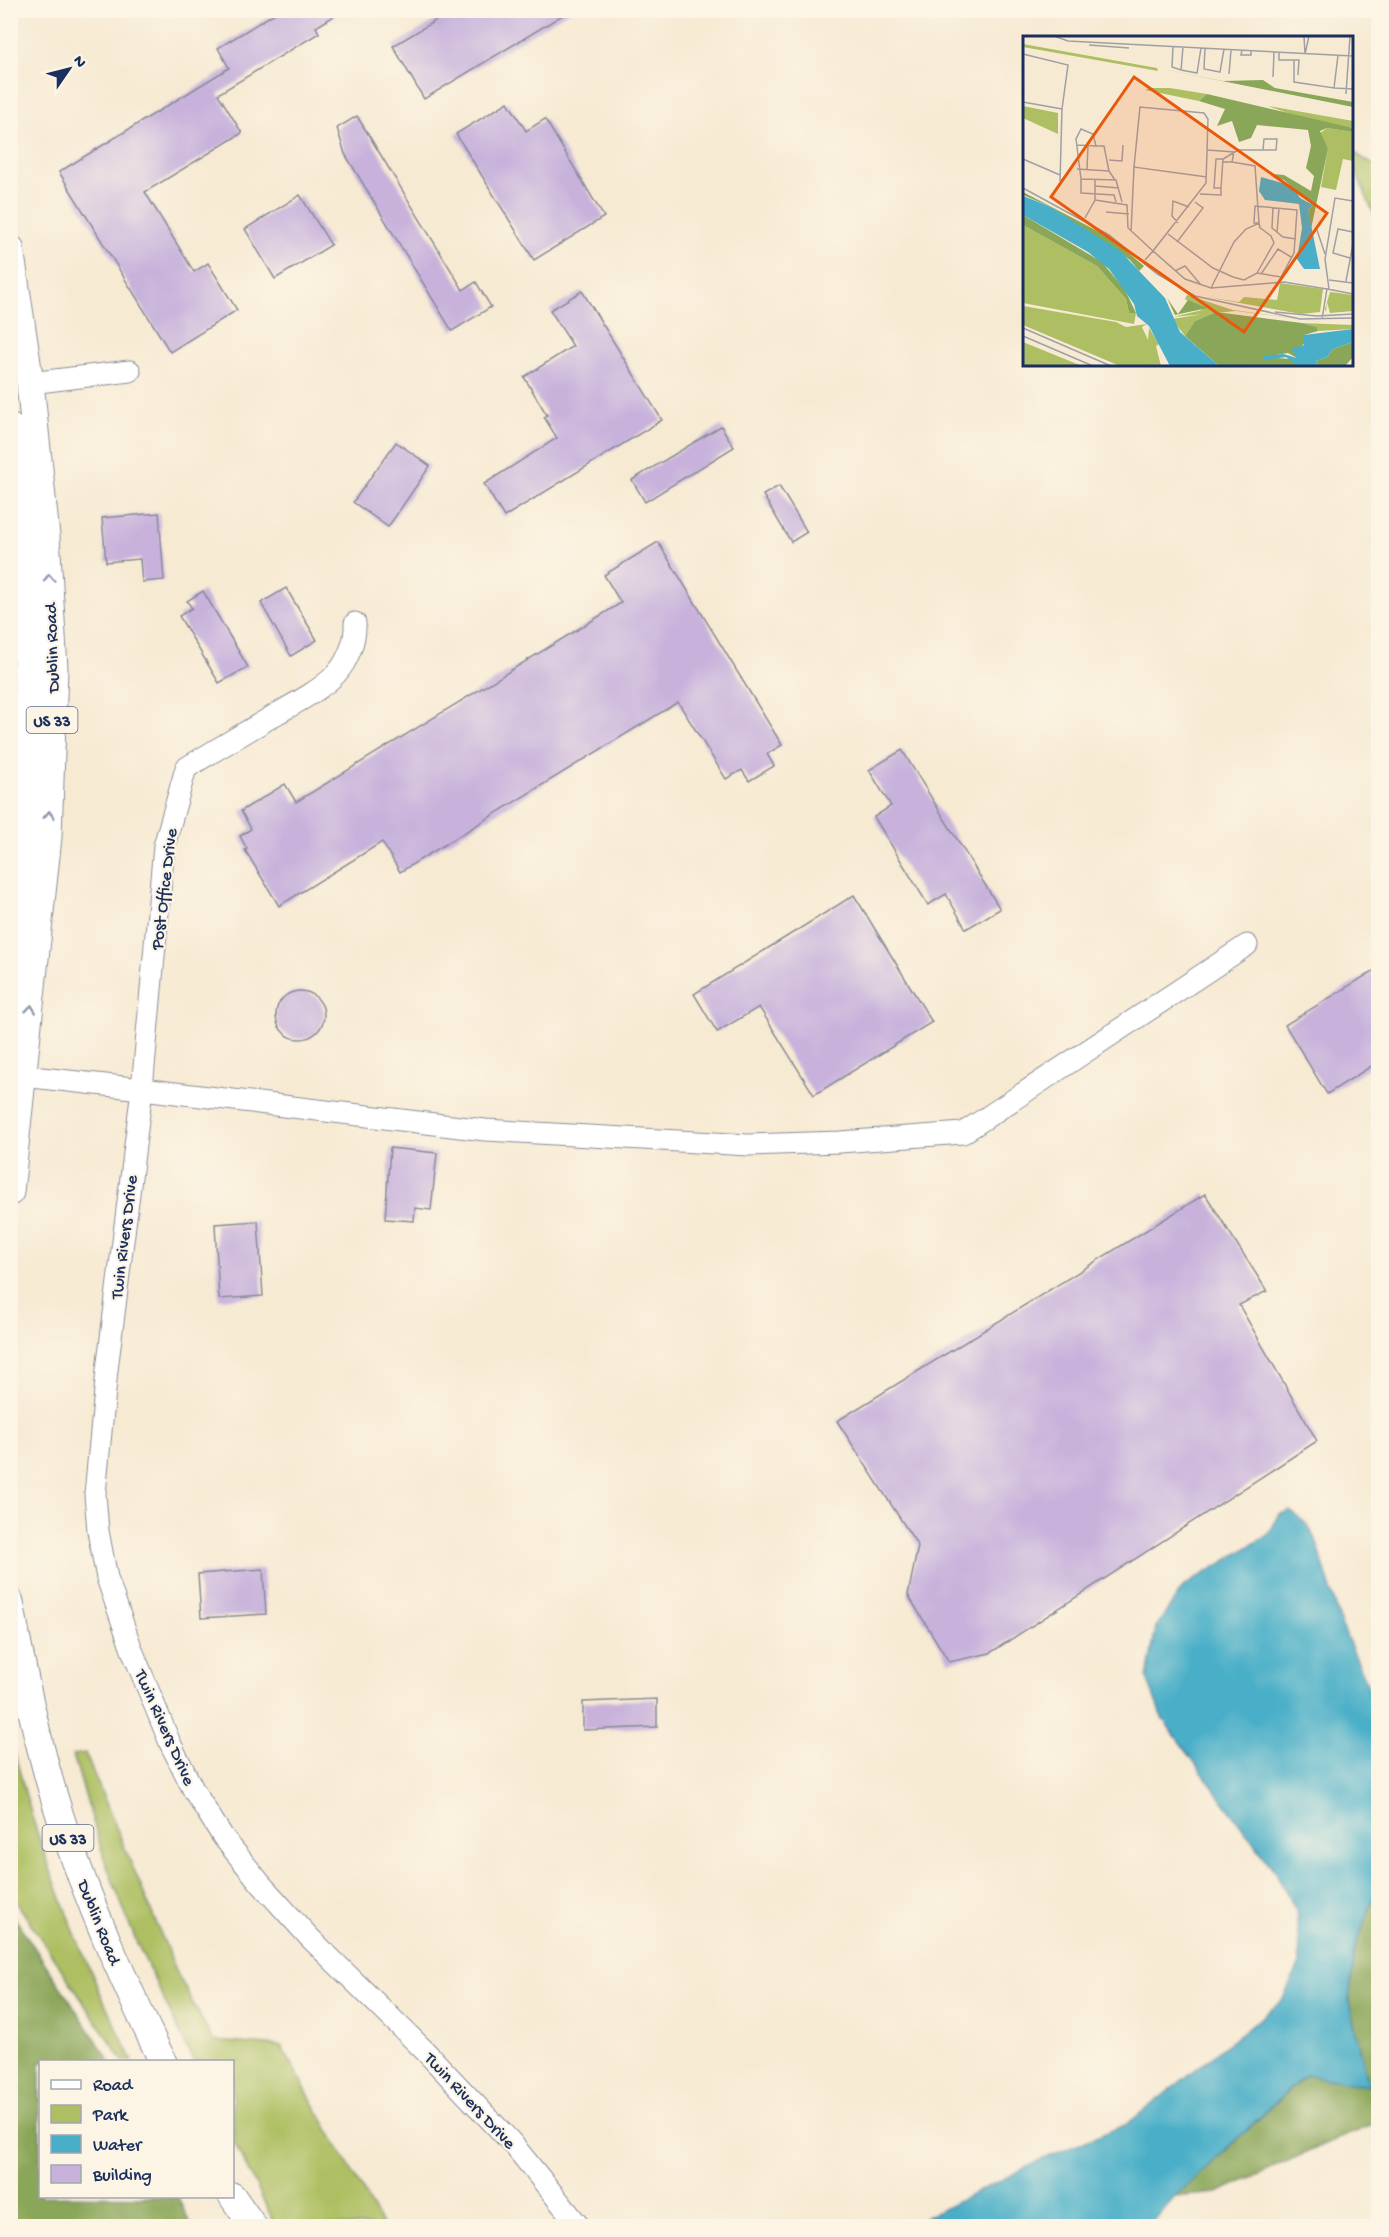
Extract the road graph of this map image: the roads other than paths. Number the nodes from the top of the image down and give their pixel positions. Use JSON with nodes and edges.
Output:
{"nodes":[{"id":1,"x":10,"y":248,"type":"edge"},
{"id":2,"x":130,"y":371,"type":"dead end"},
{"id":3,"x":30,"y":384,"type":"junction"},
{"id":4,"x":10,"y":427,"type":"edge"},
{"id":5,"x":355,"y":623,"type":"dead end"},
{"id":6,"x":1247,"y":945,"type":"dead end"},
{"id":7,"x":10,"y":969,"type":"edge"},
{"id":8,"x":23,"y":1076,"type":"junction"},
{"id":9,"x":142,"y":1089,"type":"junction"},
{"id":10,"x":10,"y":1192,"type":"edge"},
{"id":11,"x":10,"y":1602,"type":"edge"},
{"id":12,"x":163,"y":2060,"type":"edge"},
{"id":13,"x":227,"y":2198,"type":"edge"},
{"id":14,"x":233,"y":2198,"type":"edge"},
{"id":15,"x":237,"y":2226,"type":"edge"},
{"id":16,"x":253,"y":2226,"type":"edge"},
{"id":17,"x":579,"y":2226,"type":"edge"}],
"edges":[{"from":1,"to":3,"type":"main road","name":"Dublin Road","number":"US 33"},
{"from":2,"to":3,"type":"street"},
{"from":8,"to":3,"type":"main road","name":"Dublin Road","number":"US 33","one_way":true},
{"from":4,"to":7,"type":"main road","name":"Dublin Road","number":"US 33"},
{"from":5,"to":9,"type":"street","name":"Post Office Drive"},
{"from":6,"to":9,"type":"street"},
{"from":8,"to":9,"type":"street"},
{"from":8,"to":10,"type":"main road","name":"Dublin Road","number":"US 33"},
{"from":9,"to":17,"type":"street","name":"Twin Rivers Drive"},
{"from":11,"to":12,"type":"main road","name":"Dublin Road","number":"US 33"},
{"from":13,"to":15,"type":"main road"},
{"from":14,"to":16,"type":"main road"}]}
